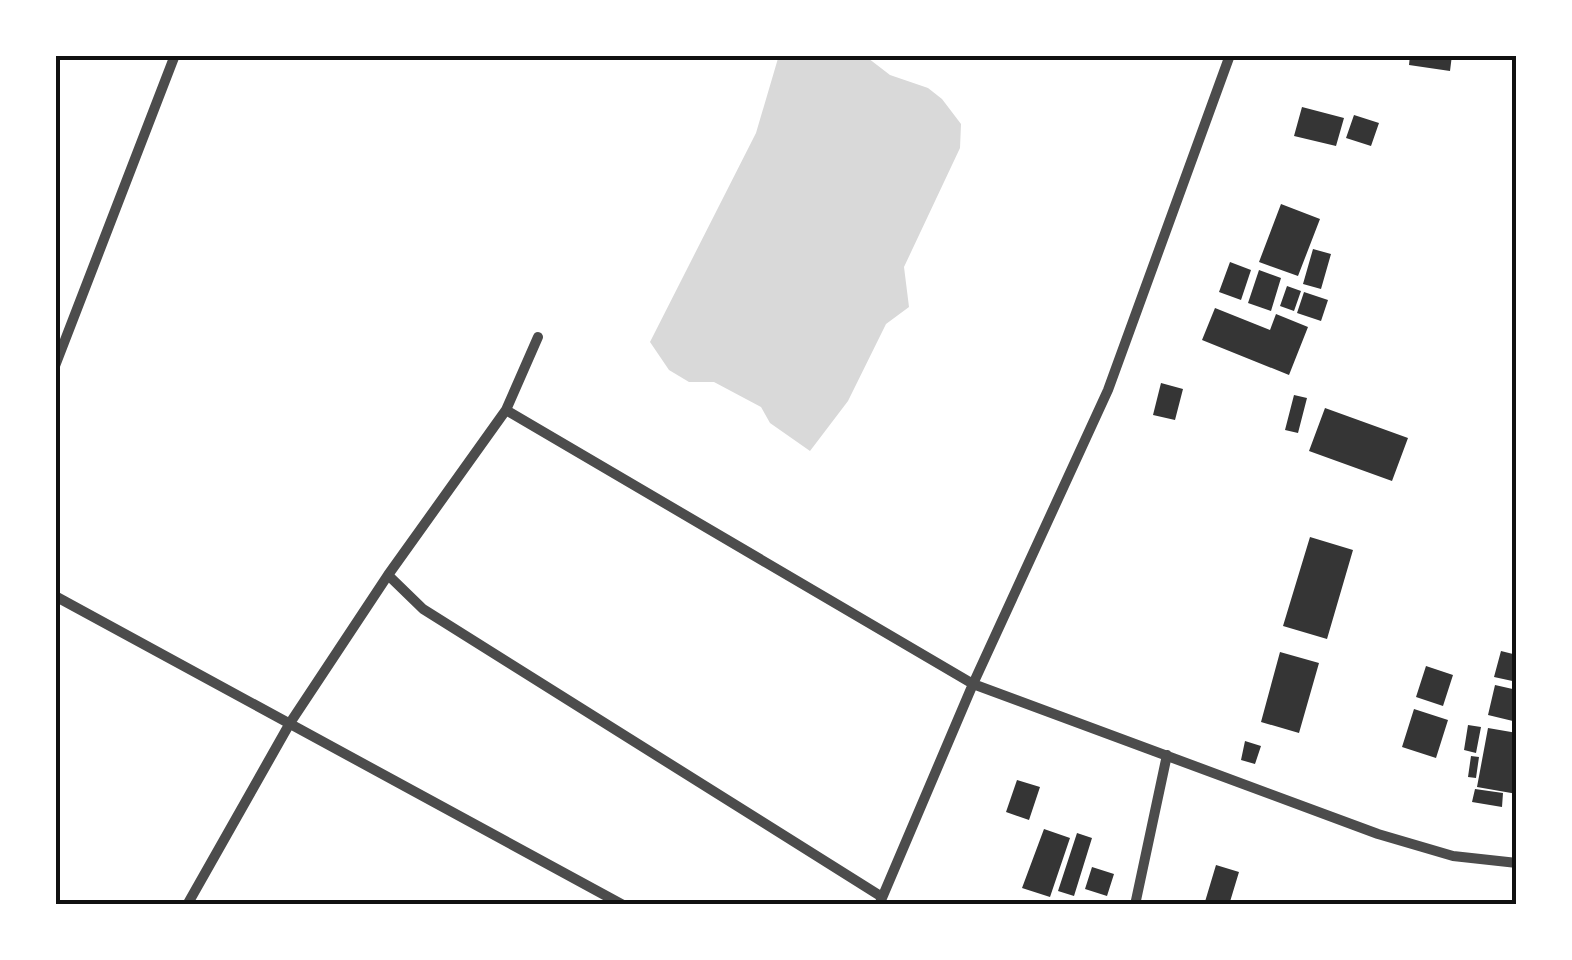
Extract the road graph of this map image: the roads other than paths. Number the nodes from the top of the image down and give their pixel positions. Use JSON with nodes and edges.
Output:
{"nodes":[{"id":1,"x":175,"y":55,"type":"edge"},
{"id":2,"x":1230,"y":55,"type":"edge"},
{"id":3,"x":538,"y":337,"type":"dead end"},
{"id":4,"x":55,"y":366,"type":"edge"},
{"id":5,"x":506,"y":410,"type":"junction"},
{"id":6,"x":388,"y":574,"type":"junction"},
{"id":7,"x":55,"y":596,"type":"edge"},
{"id":8,"x":973,"y":684,"type":"junction"},
{"id":9,"x":290,"y":723,"type":"junction"},
{"id":10,"x":1168,"y":754,"type":"junction"},
{"id":11,"x":1517,"y":863,"type":"edge"},
{"id":12,"x":881,"y":901,"type":"edge"},
{"id":13,"x":187,"y":905,"type":"edge"},
{"id":14,"x":623,"y":905,"type":"edge"},
{"id":15,"x":1135,"y":905,"type":"edge"}],
"edges":[{"from":1,"to":4,"type":"street"},
{"from":2,"to":8,"type":"street"},
{"from":3,"to":5,"type":"street"},
{"from":5,"to":6,"type":"street"},
{"from":5,"to":8,"type":"street"},
{"from":6,"to":9,"type":"street"},
{"from":6,"to":12,"type":"street"},
{"from":7,"to":9,"type":"street"},
{"from":8,"to":10,"type":"street"},
{"from":8,"to":12,"type":"street"},
{"from":9,"to":13,"type":"street"},
{"from":9,"to":14,"type":"street"},
{"from":10,"to":11,"type":"street"},
{"from":10,"to":15,"type":"street"}]}
